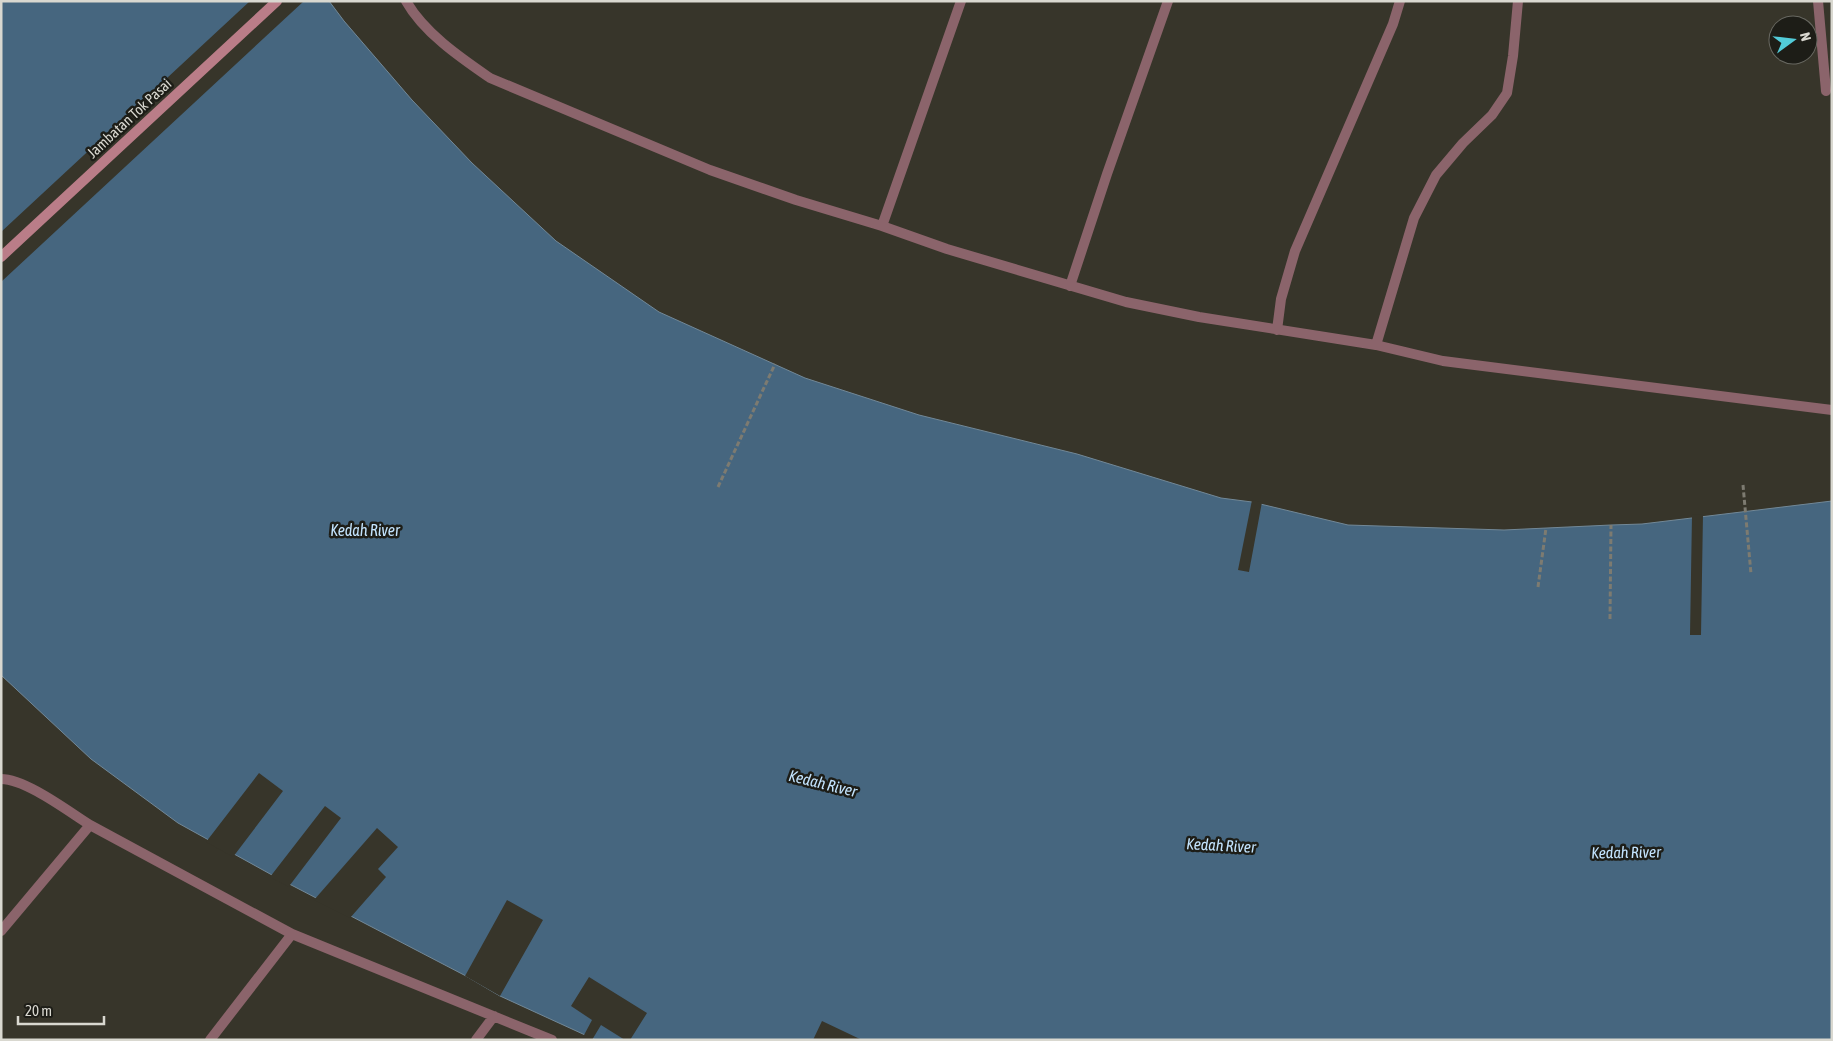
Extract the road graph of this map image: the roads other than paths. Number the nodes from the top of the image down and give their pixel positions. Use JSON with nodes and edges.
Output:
{"nodes":[{"id":1,"x":277,"y":1,"type":"edge"},
{"id":2,"x":406,"y":1,"type":"edge"},
{"id":3,"x":961,"y":1,"type":"edge"},
{"id":4,"x":1168,"y":1,"type":"edge"},
{"id":5,"x":1400,"y":1,"type":"edge"},
{"id":6,"x":1518,"y":1,"type":"edge"},
{"id":7,"x":1818,"y":1,"type":"edge"},
{"id":8,"x":1826,"y":91,"type":"dead end"},
{"id":9,"x":882,"y":226,"type":"junction"},
{"id":10,"x":1,"y":257,"type":"edge"},
{"id":11,"x":1070,"y":286,"type":"junction"},
{"id":12,"x":1277,"y":330,"type":"junction"},
{"id":13,"x":1376,"y":345,"type":"junction"},
{"id":14,"x":1832,"y":410,"type":"edge"},
{"id":15,"x":1,"y":779,"type":"edge"},
{"id":16,"x":90,"y":825,"type":"junction"},
{"id":17,"x":1,"y":931,"type":"edge"},
{"id":18,"x":292,"y":934,"type":"junction"},
{"id":19,"x":494,"y":1016,"type":"junction"},
{"id":20,"x":210,"y":1040,"type":"edge"},
{"id":21,"x":476,"y":1040,"type":"edge"},
{"id":22,"x":552,"y":1040,"type":"edge"}],
"edges":[{"from":1,"to":10,"type":"main road","name":"Jambatan Tok Pasai"},
{"from":2,"to":9,"type":"street"},
{"from":3,"to":9,"type":"street"},
{"from":4,"to":11,"type":"street"},
{"from":5,"to":12,"type":"street"},
{"from":6,"to":13,"type":"street"},
{"from":7,"to":8,"type":"street"},
{"from":9,"to":11,"type":"street"},
{"from":11,"to":12,"type":"street"},
{"from":12,"to":13,"type":"street"},
{"from":13,"to":14,"type":"street"},
{"from":15,"to":16,"type":"street"},
{"from":16,"to":17,"type":"street"},
{"from":16,"to":18,"type":"street"},
{"from":18,"to":19,"type":"street"},
{"from":18,"to":20,"type":"street"},
{"from":19,"to":21,"type":"street"},
{"from":19,"to":22,"type":"street"}]}
